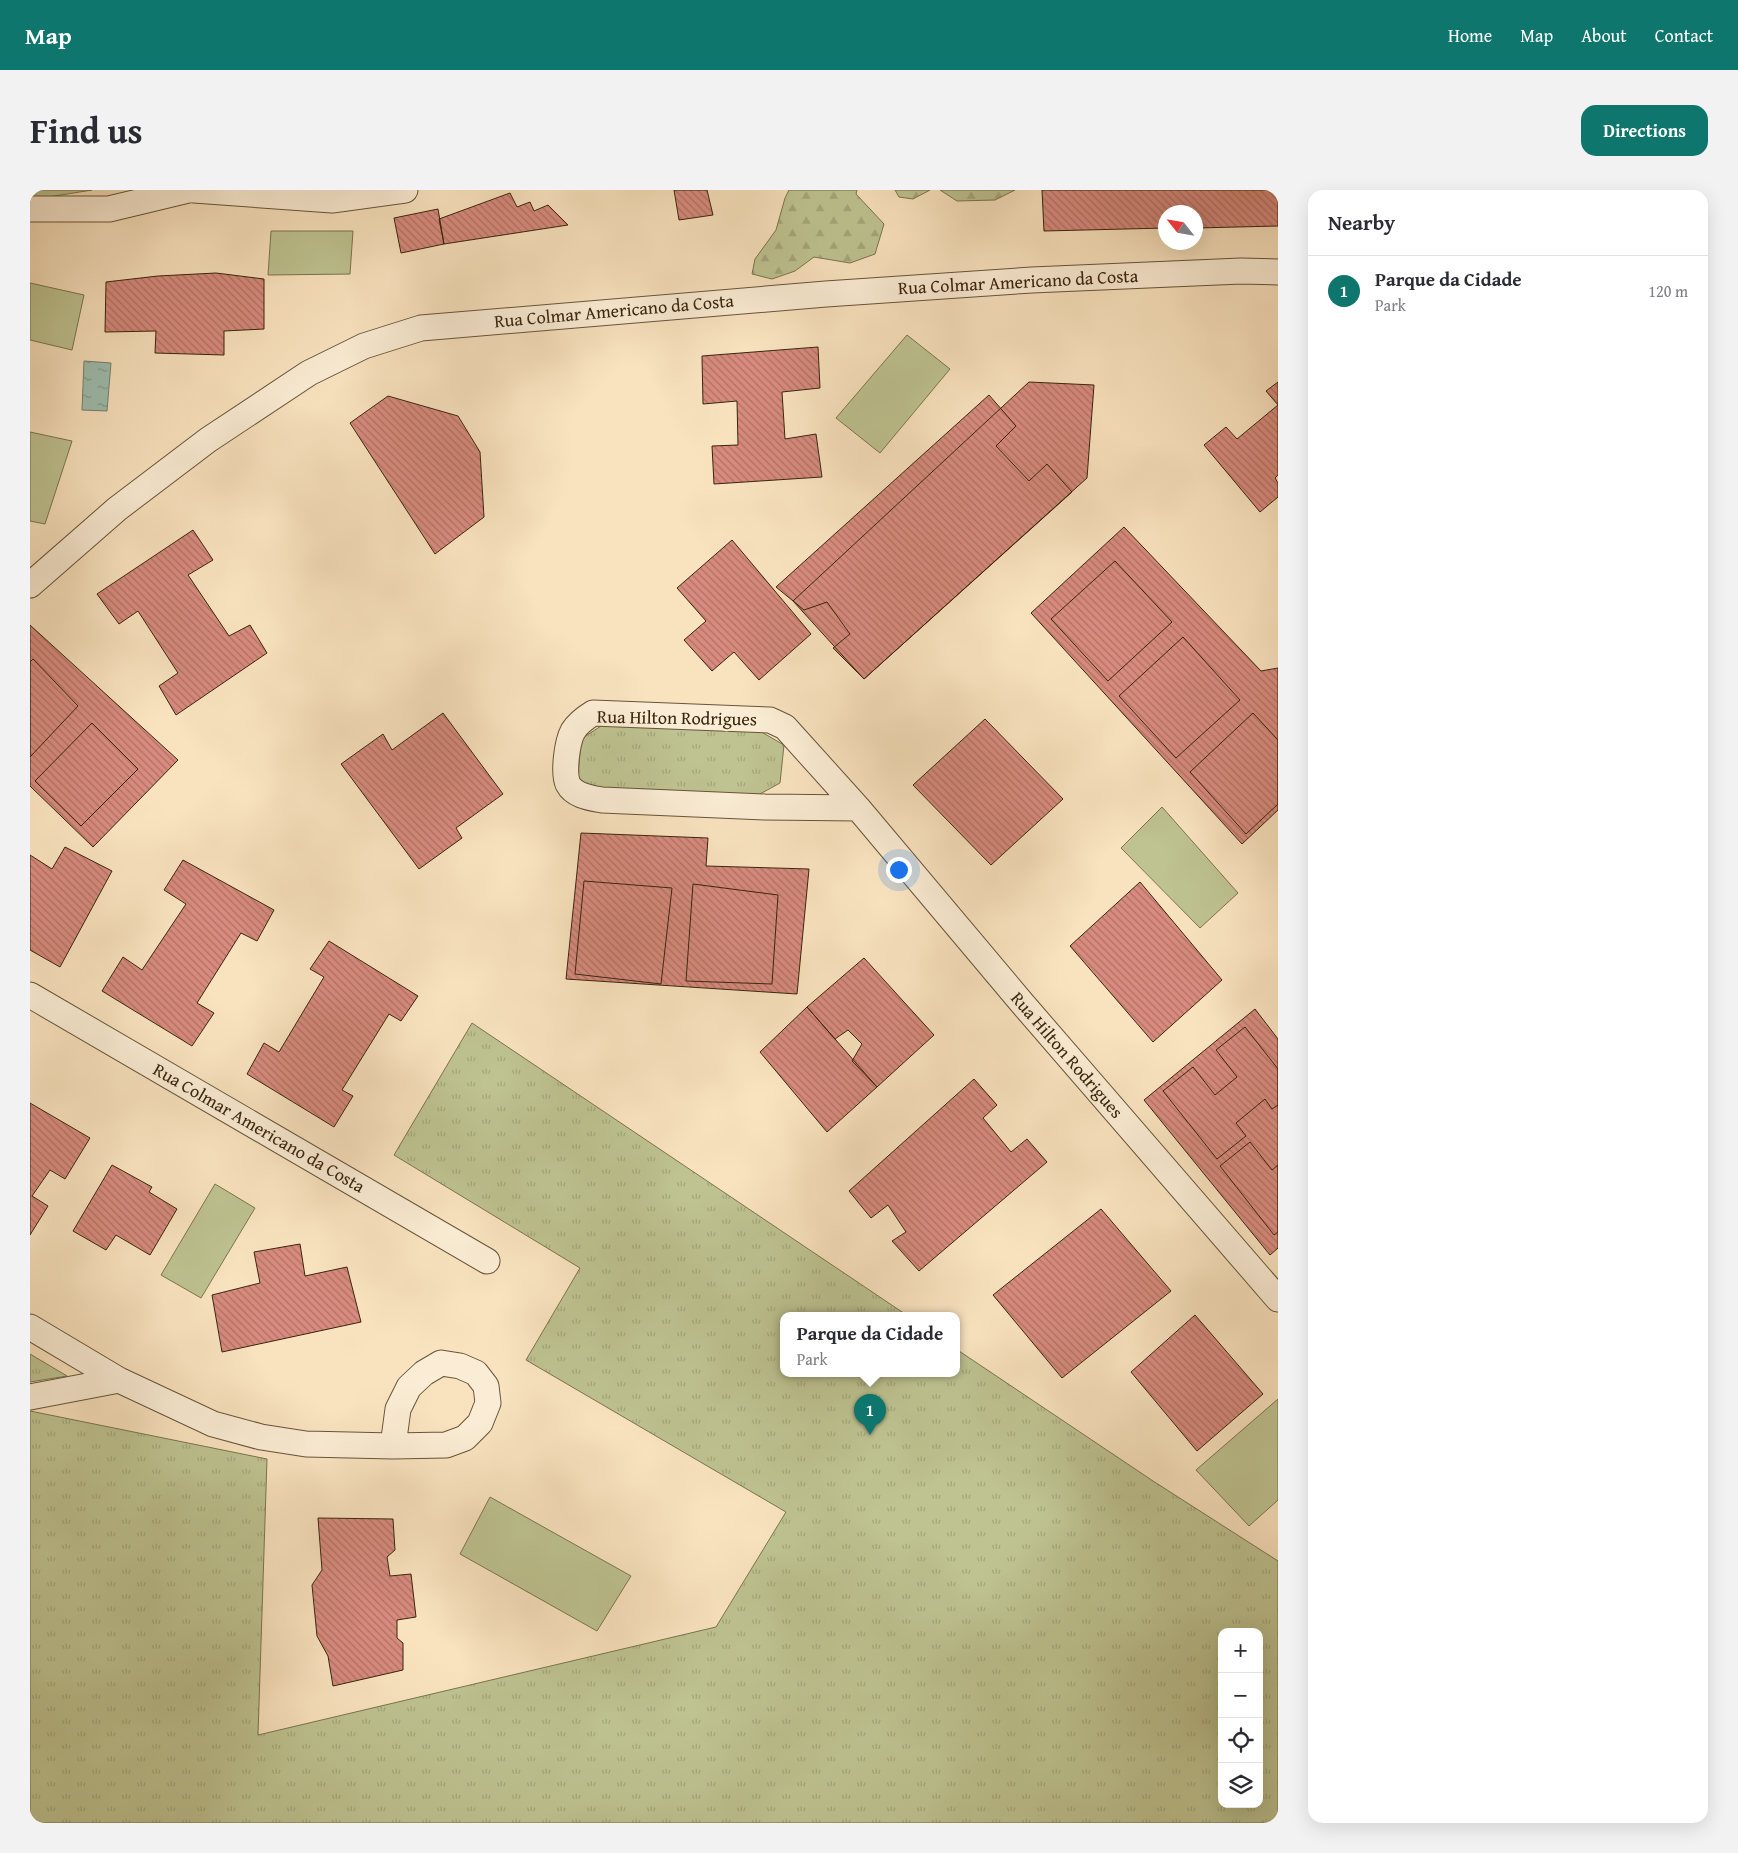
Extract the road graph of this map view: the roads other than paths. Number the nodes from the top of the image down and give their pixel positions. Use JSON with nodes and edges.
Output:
{"nodes":[{"id":1,"x":188,"y":190,"type":"edge"},
{"id":2,"x":194,"y":190,"type":"edge"},
{"id":3,"x":405,"y":190,"type":"edge"},
{"id":4,"x":30,"y":210,"type":"edge"},
{"id":5,"x":1278,"y":272,"type":"edge"},
{"id":6,"x":30,"y":585,"type":"edge"},
{"id":7,"x":858,"y":808,"type":"junction"},
{"id":8,"x":30,"y":995,"type":"edge"},
{"id":9,"x":487,"y":1261,"type":"dead end"},
{"id":10,"x":1278,"y":1300,"type":"edge"},
{"id":11,"x":30,"y":1327,"type":"edge"},
{"id":12,"x":119,"y":1380,"type":"junction"},
{"id":13,"x":30,"y":1397,"type":"edge"},
{"id":14,"x":393,"y":1446,"type":"dead end"}],
"edges":[{"from":1,"to":4,"type":"street"},
{"from":2,"to":3,"type":"street"},
{"from":5,"to":6,"type":"street","name":"Rua Colmar Americano da Costa"},
{"from":7,"to":7,"type":"street","name":"Rua Hilton Rodrigues"},
{"from":7,"to":10,"type":"street","name":"Rua Hilton Rodrigues"},
{"from":8,"to":9,"type":"street","name":"Rua Colmar Americano da Costa"},
{"from":11,"to":12,"type":"street"},
{"from":12,"to":13,"type":"street"},
{"from":12,"to":14,"type":"street"}]}
